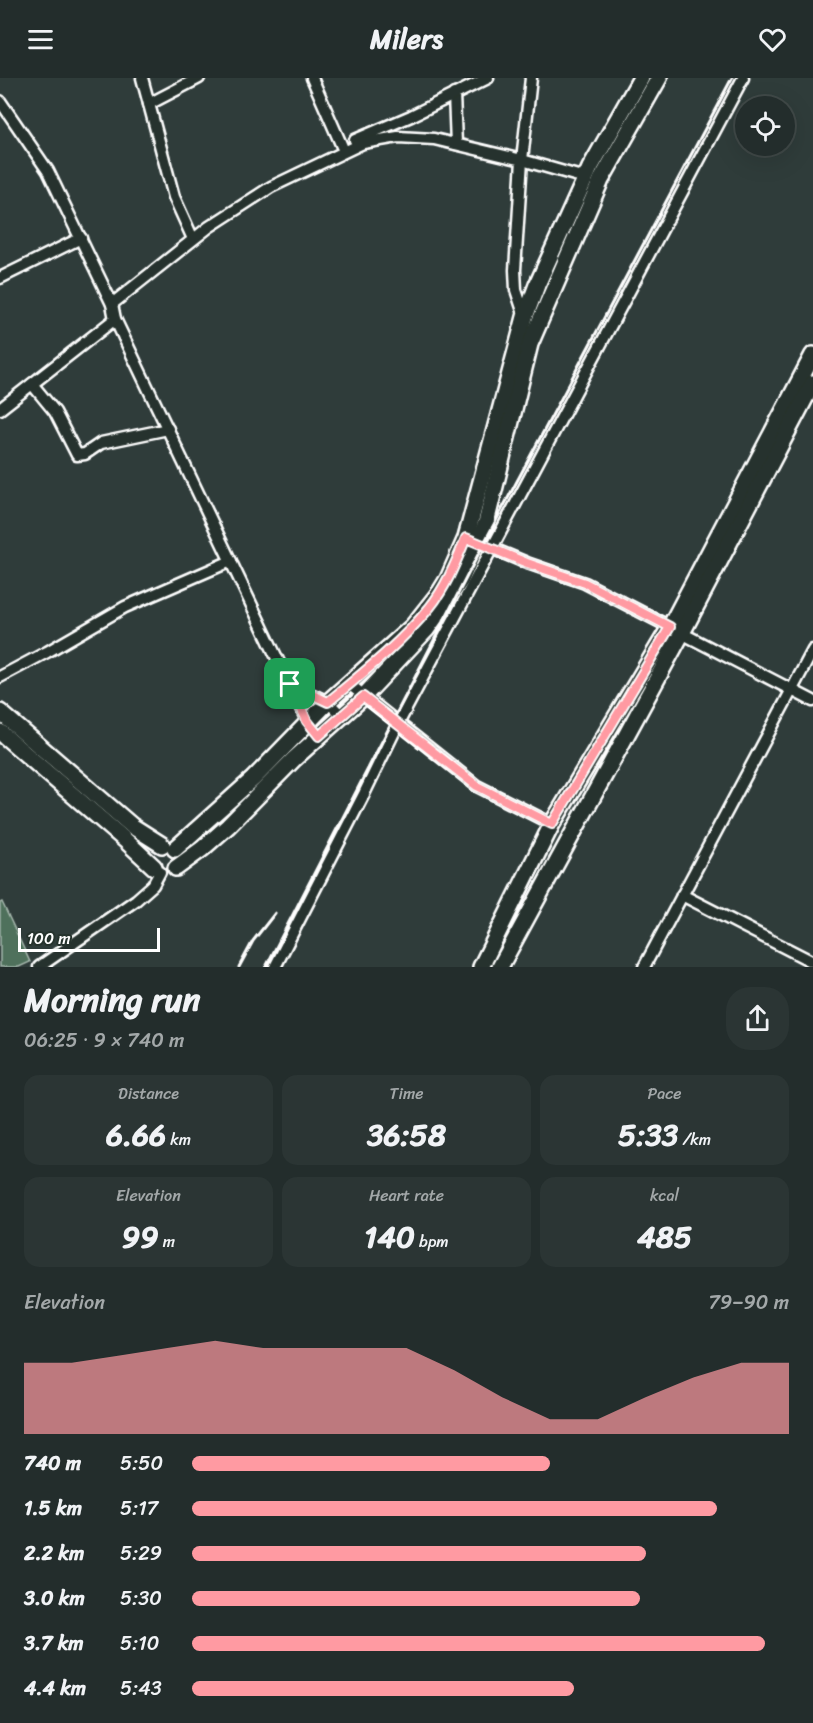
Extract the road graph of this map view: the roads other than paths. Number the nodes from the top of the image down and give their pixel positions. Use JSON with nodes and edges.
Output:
{"nodes":[{"id":1,"x":142,"y":78,"type":"edge"},
{"id":2,"x":199,"y":78,"type":"edge"},
{"id":3,"x":312,"y":78,"type":"edge"},
{"id":4,"x":488,"y":78,"type":"edge"},
{"id":5,"x":531,"y":78,"type":"edge"},
{"id":6,"x":641,"y":78,"type":"edge"},
{"id":7,"x":659,"y":78,"type":"edge"},
{"id":8,"x":743,"y":78,"type":"edge"},
{"id":9,"x":454,"y":94,"type":"junction"},
{"id":10,"x":0,"y":101,"type":"edge"},
{"id":11,"x":149,"y":104,"type":"junction"},
{"id":12,"x":456,"y":144,"type":"junction"},
{"id":13,"x":343,"y":149,"type":"junction"},
{"id":14,"x":522,"y":160,"type":"junction"},
{"id":15,"x":585,"y":178,"type":"junction"},
{"id":16,"x":81,"y":238,"type":"junction"},
{"id":17,"x":193,"y":239,"type":"junction"},
{"id":18,"x":0,"y":278,"type":"edge"},
{"id":19,"x":112,"y":304,"type":"junction"},
{"id":20,"x":525,"y":316,"type":"junction"},
{"id":21,"x":115,"y":319,"type":"junction"},
{"id":22,"x":813,"y":355,"type":"edge"},
{"id":23,"x":813,"y":383,"type":"edge"},
{"id":24,"x":32,"y":384,"type":"junction"},
{"id":25,"x":0,"y":409,"type":"edge"},
{"id":26,"x":168,"y":429,"type":"junction"},
{"id":27,"x":479,"y":543,"type":"junction"},
{"id":28,"x":231,"y":561,"type":"junction"},
{"id":29,"x":676,"y":630,"type":"junction"},
{"id":30,"x":813,"y":650,"type":"edge"},
{"id":31,"x":0,"y":675,"type":"edge"},
{"id":32,"x":290,"y":684,"type":"junction"},
{"id":33,"x":349,"y":684,"type":"junction"},
{"id":34,"x":792,"y":690,"type":"junction"},
{"id":35,"x":363,"y":697,"type":"junction"},
{"id":36,"x":813,"y":701,"type":"edge"},
{"id":37,"x":328,"y":702,"type":"junction"},
{"id":38,"x":0,"y":712,"type":"edge"},
{"id":39,"x":341,"y":715,"type":"junction"},
{"id":40,"x":307,"y":721,"type":"junction"},
{"id":41,"x":398,"y":724,"type":"junction"},
{"id":42,"x":0,"y":732,"type":"edge"},
{"id":43,"x":319,"y":736,"type":"junction"},
{"id":44,"x":552,"y":824,"type":"junction"},
{"id":45,"x":168,"y":847,"type":"junction"},
{"id":46,"x":176,"y":868,"type":"junction"},
{"id":47,"x":157,"y":869,"type":"junction"},
{"id":48,"x":682,"y":895,"type":"junction"},
{"id":49,"x":813,"y":962,"type":"edge"},
{"id":50,"x":39,"y":967,"type":"edge"},
{"id":51,"x":274,"y":967,"type":"edge"},
{"id":52,"x":481,"y":967,"type":"edge"},
{"id":53,"x":500,"y":967,"type":"edge"},
{"id":54,"x":644,"y":967,"type":"edge"}],
"edges":[{"from":1,"to":11,"type":"street"},
{"from":2,"to":11,"type":"street"},
{"from":3,"to":13,"type":"street"},
{"from":4,"to":9,"type":"street"},
{"from":5,"to":14,"type":"street"},
{"from":6,"to":15,"type":"street"},
{"from":7,"to":27,"type":"street"},
{"from":8,"to":27,"type":"street"},
{"from":9,"to":12,"type":"street"},
{"from":9,"to":13,"type":"street"},
{"from":10,"to":16,"type":"street"},
{"from":11,"to":17,"type":"street"},
{"from":12,"to":13,"type":"street"},
{"from":12,"to":14,"type":"street"},
{"from":13,"to":17,"type":"street"},
{"from":14,"to":15,"type":"street"},
{"from":14,"to":20,"type":"street"},
{"from":15,"to":20,"type":"street"},
{"from":16,"to":18,"type":"street"},
{"from":16,"to":19,"type":"street"},
{"from":17,"to":19,"type":"street"},
{"from":19,"to":21,"type":"street"},
{"from":20,"to":27,"type":"street"},
{"from":21,"to":24,"type":"street"},
{"from":21,"to":26,"type":"street"},
{"from":22,"to":29,"type":"street"},
{"from":23,"to":29,"type":"street"},
{"from":24,"to":25,"type":"street"},
{"from":24,"to":26,"type":"street"},
{"from":26,"to":28,"type":"street"},
{"from":27,"to":29,"type":"street"},
{"from":27,"to":33,"type":"street"},
{"from":27,"to":35,"type":"street"},
{"from":27,"to":41,"type":"street"},
{"from":28,"to":31,"type":"street"},
{"from":28,"to":32,"type":"street"},
{"from":29,"to":34,"type":"street"},
{"from":29,"to":44,"type":"street"},
{"from":29,"to":53,"type":"street"},
{"from":30,"to":34,"type":"street"},
{"from":32,"to":37,"type":"street"},
{"from":32,"to":40,"type":"street"},
{"from":33,"to":35,"type":"street"},
{"from":33,"to":37,"type":"street"},
{"from":34,"to":36,"type":"street"},
{"from":34,"to":48,"type":"street"},
{"from":35,"to":39,"type":"street"},
{"from":35,"to":41,"type":"street"},
{"from":37,"to":39,"type":"street"},
{"from":37,"to":40,"type":"street"},
{"from":38,"to":45,"type":"street"},
{"from":39,"to":43,"type":"street"},
{"from":40,"to":43,"type":"street"},
{"from":40,"to":45,"type":"street"},
{"from":41,"to":44,"type":"street"},
{"from":41,"to":51,"type":"street"},
{"from":42,"to":47,"type":"street"},
{"from":43,"to":46,"type":"street"},
{"from":44,"to":52,"type":"street"},
{"from":45,"to":46,"type":"street"},
{"from":45,"to":47,"type":"street"},
{"from":46,"to":47,"type":"street"},
{"from":47,"to":50,"type":"street"},
{"from":48,"to":49,"type":"street"},
{"from":48,"to":54,"type":"street"}]}
